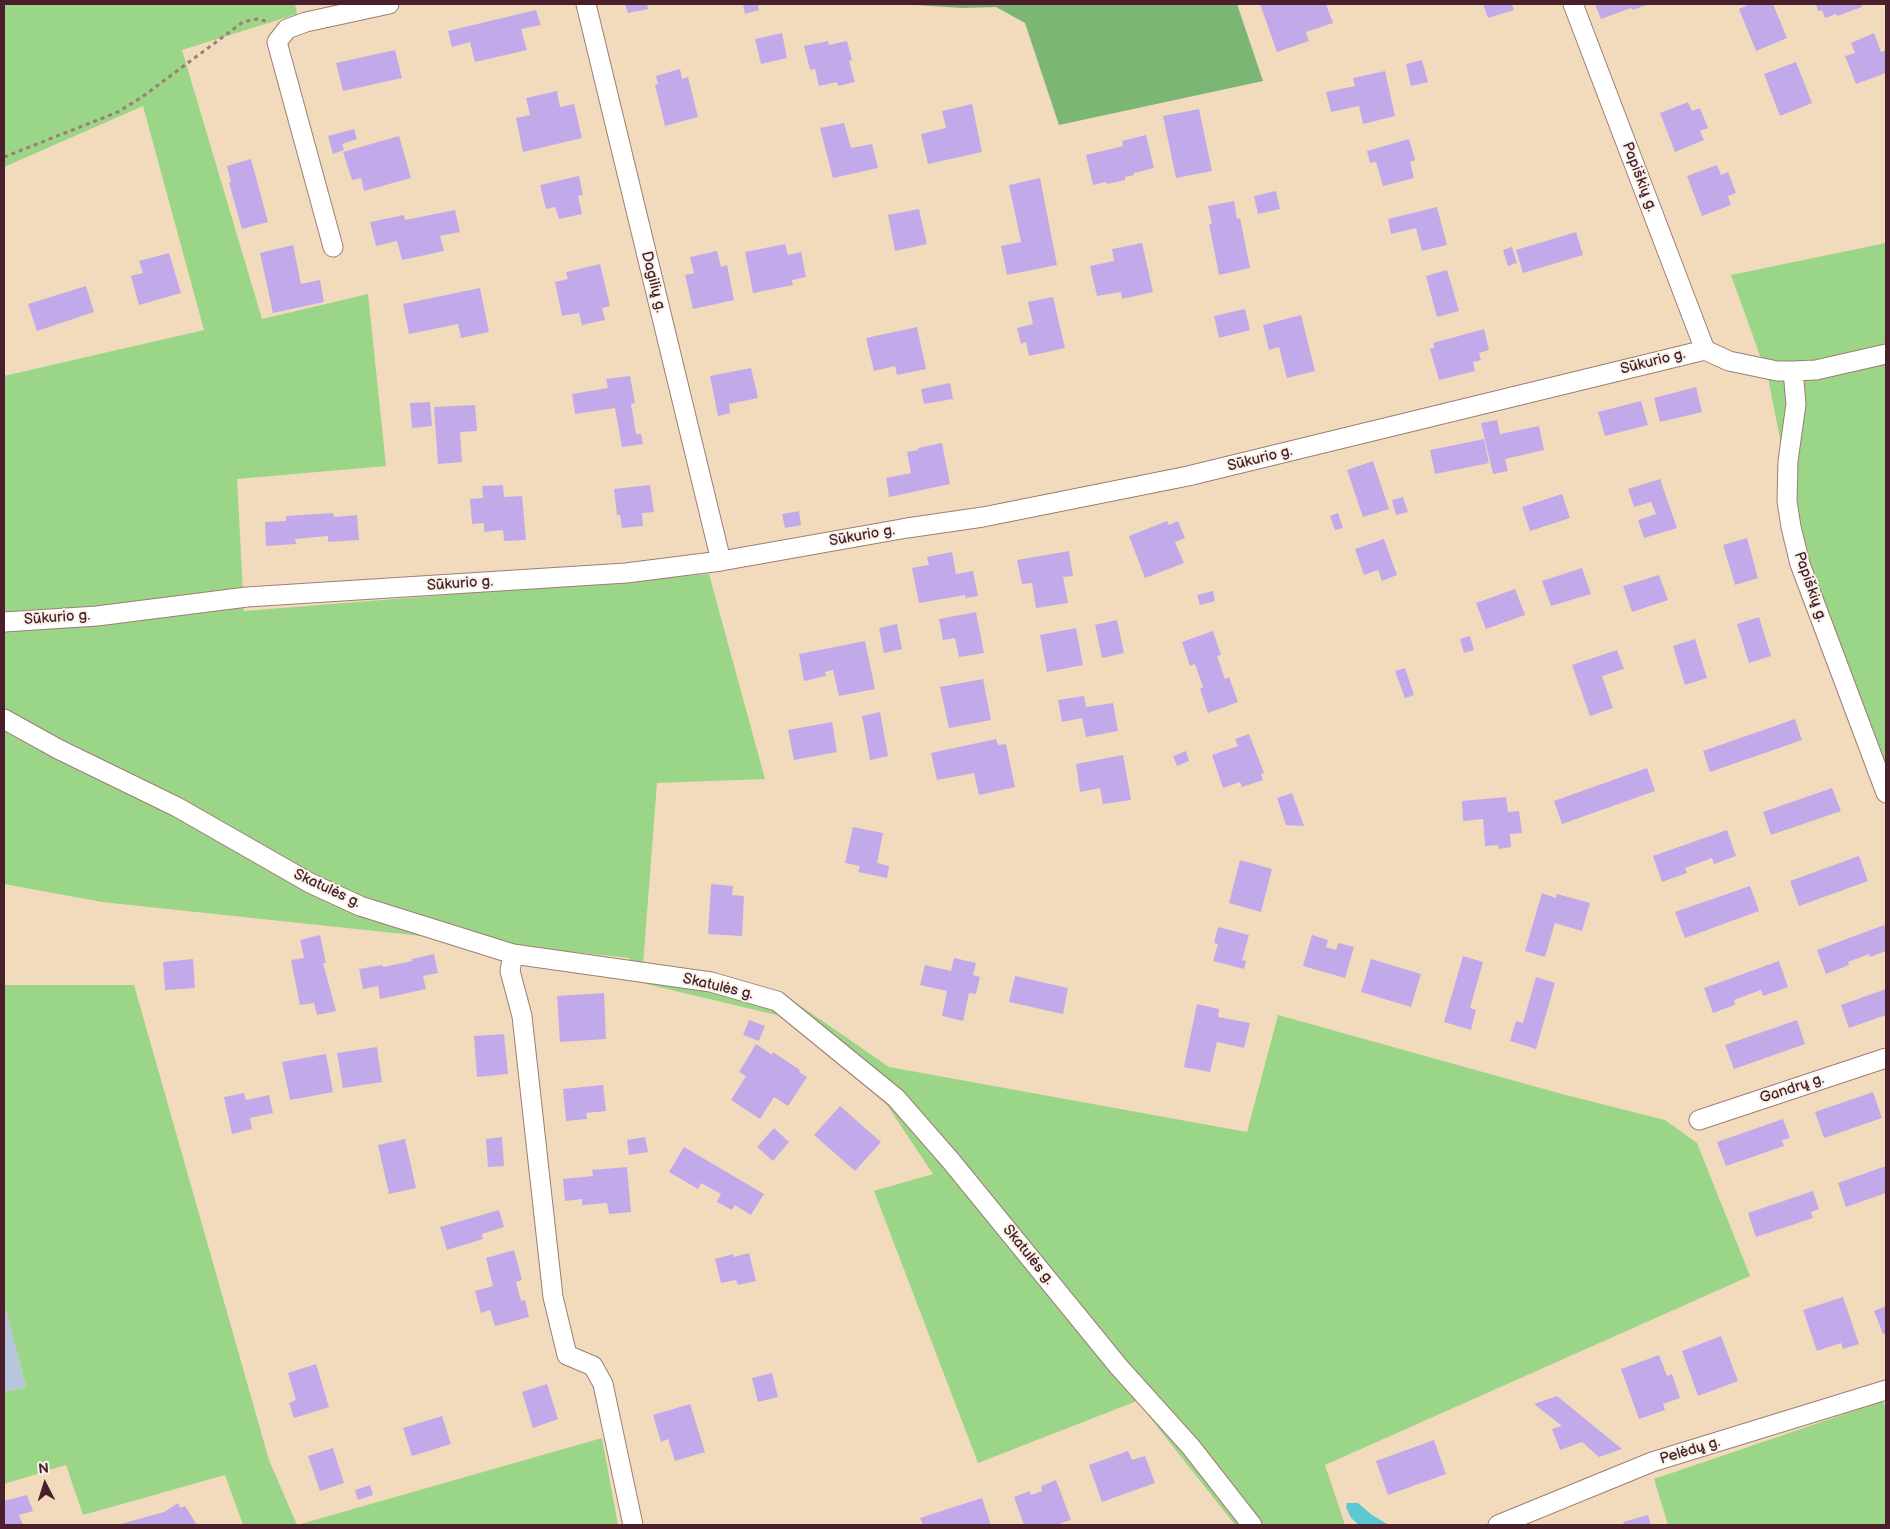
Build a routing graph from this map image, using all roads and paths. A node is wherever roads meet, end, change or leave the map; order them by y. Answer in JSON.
{"nodes":[{"id":1,"x":389,"y":4,"type":"edge"},
{"id":2,"x":586,"y":4,"type":"edge"},
{"id":3,"x":1573,"y":4,"type":"edge"},
{"id":4,"x":287,"y":28,"type":"junction"},
{"id":5,"x":4,"y":157,"type":"edge"},
{"id":6,"x":332,"y":247,"type":"dead end"},
{"id":7,"x":1705,"y":350,"type":"junction"},
{"id":8,"x":1886,"y":354,"type":"edge"},
{"id":9,"x":1793,"y":372,"type":"junction"},
{"id":10,"x":721,"y":561,"type":"junction"},
{"id":11,"x":4,"y":622,"type":"edge"},
{"id":12,"x":4,"y":719,"type":"edge"},
{"id":13,"x":1886,"y":793,"type":"edge"},
{"id":14,"x":512,"y":954,"type":"junction"},
{"id":15,"x":1886,"y":1058,"type":"edge"},
{"id":16,"x":1698,"y":1120,"type":"dead end"},
{"id":17,"x":1886,"y":1390,"type":"edge"},
{"id":18,"x":633,"y":1525,"type":"edge"},
{"id":19,"x":1252,"y":1525,"type":"edge"},
{"id":20,"x":1498,"y":1525,"type":"edge"}],
"edges":[{"from":1,"to":4,"type":"street"},
{"from":2,"to":10,"type":"street","name":"Dagilių g."},
{"from":3,"to":7,"type":"street","name":"Papiškių g."},
{"from":4,"to":5,"type":"path"},
{"from":4,"to":6,"type":"street"},
{"from":7,"to":9,"type":"street"},
{"from":7,"to":10,"type":"street","name":"Sūkurio g."},
{"from":8,"to":9,"type":"street"},
{"from":9,"to":13,"type":"street","name":"Papiškių g."},
{"from":10,"to":11,"type":"street","name":"Sūkurio g."},
{"from":12,"to":14,"type":"street","name":"Skatulės g."},
{"from":14,"to":18,"type":"street"},
{"from":14,"to":19,"type":"street","name":"Skatulės g."},
{"from":15,"to":16,"type":"street","name":"Gandrų g."},
{"from":17,"to":20,"type":"street","name":"Pelėdų g."}]}
